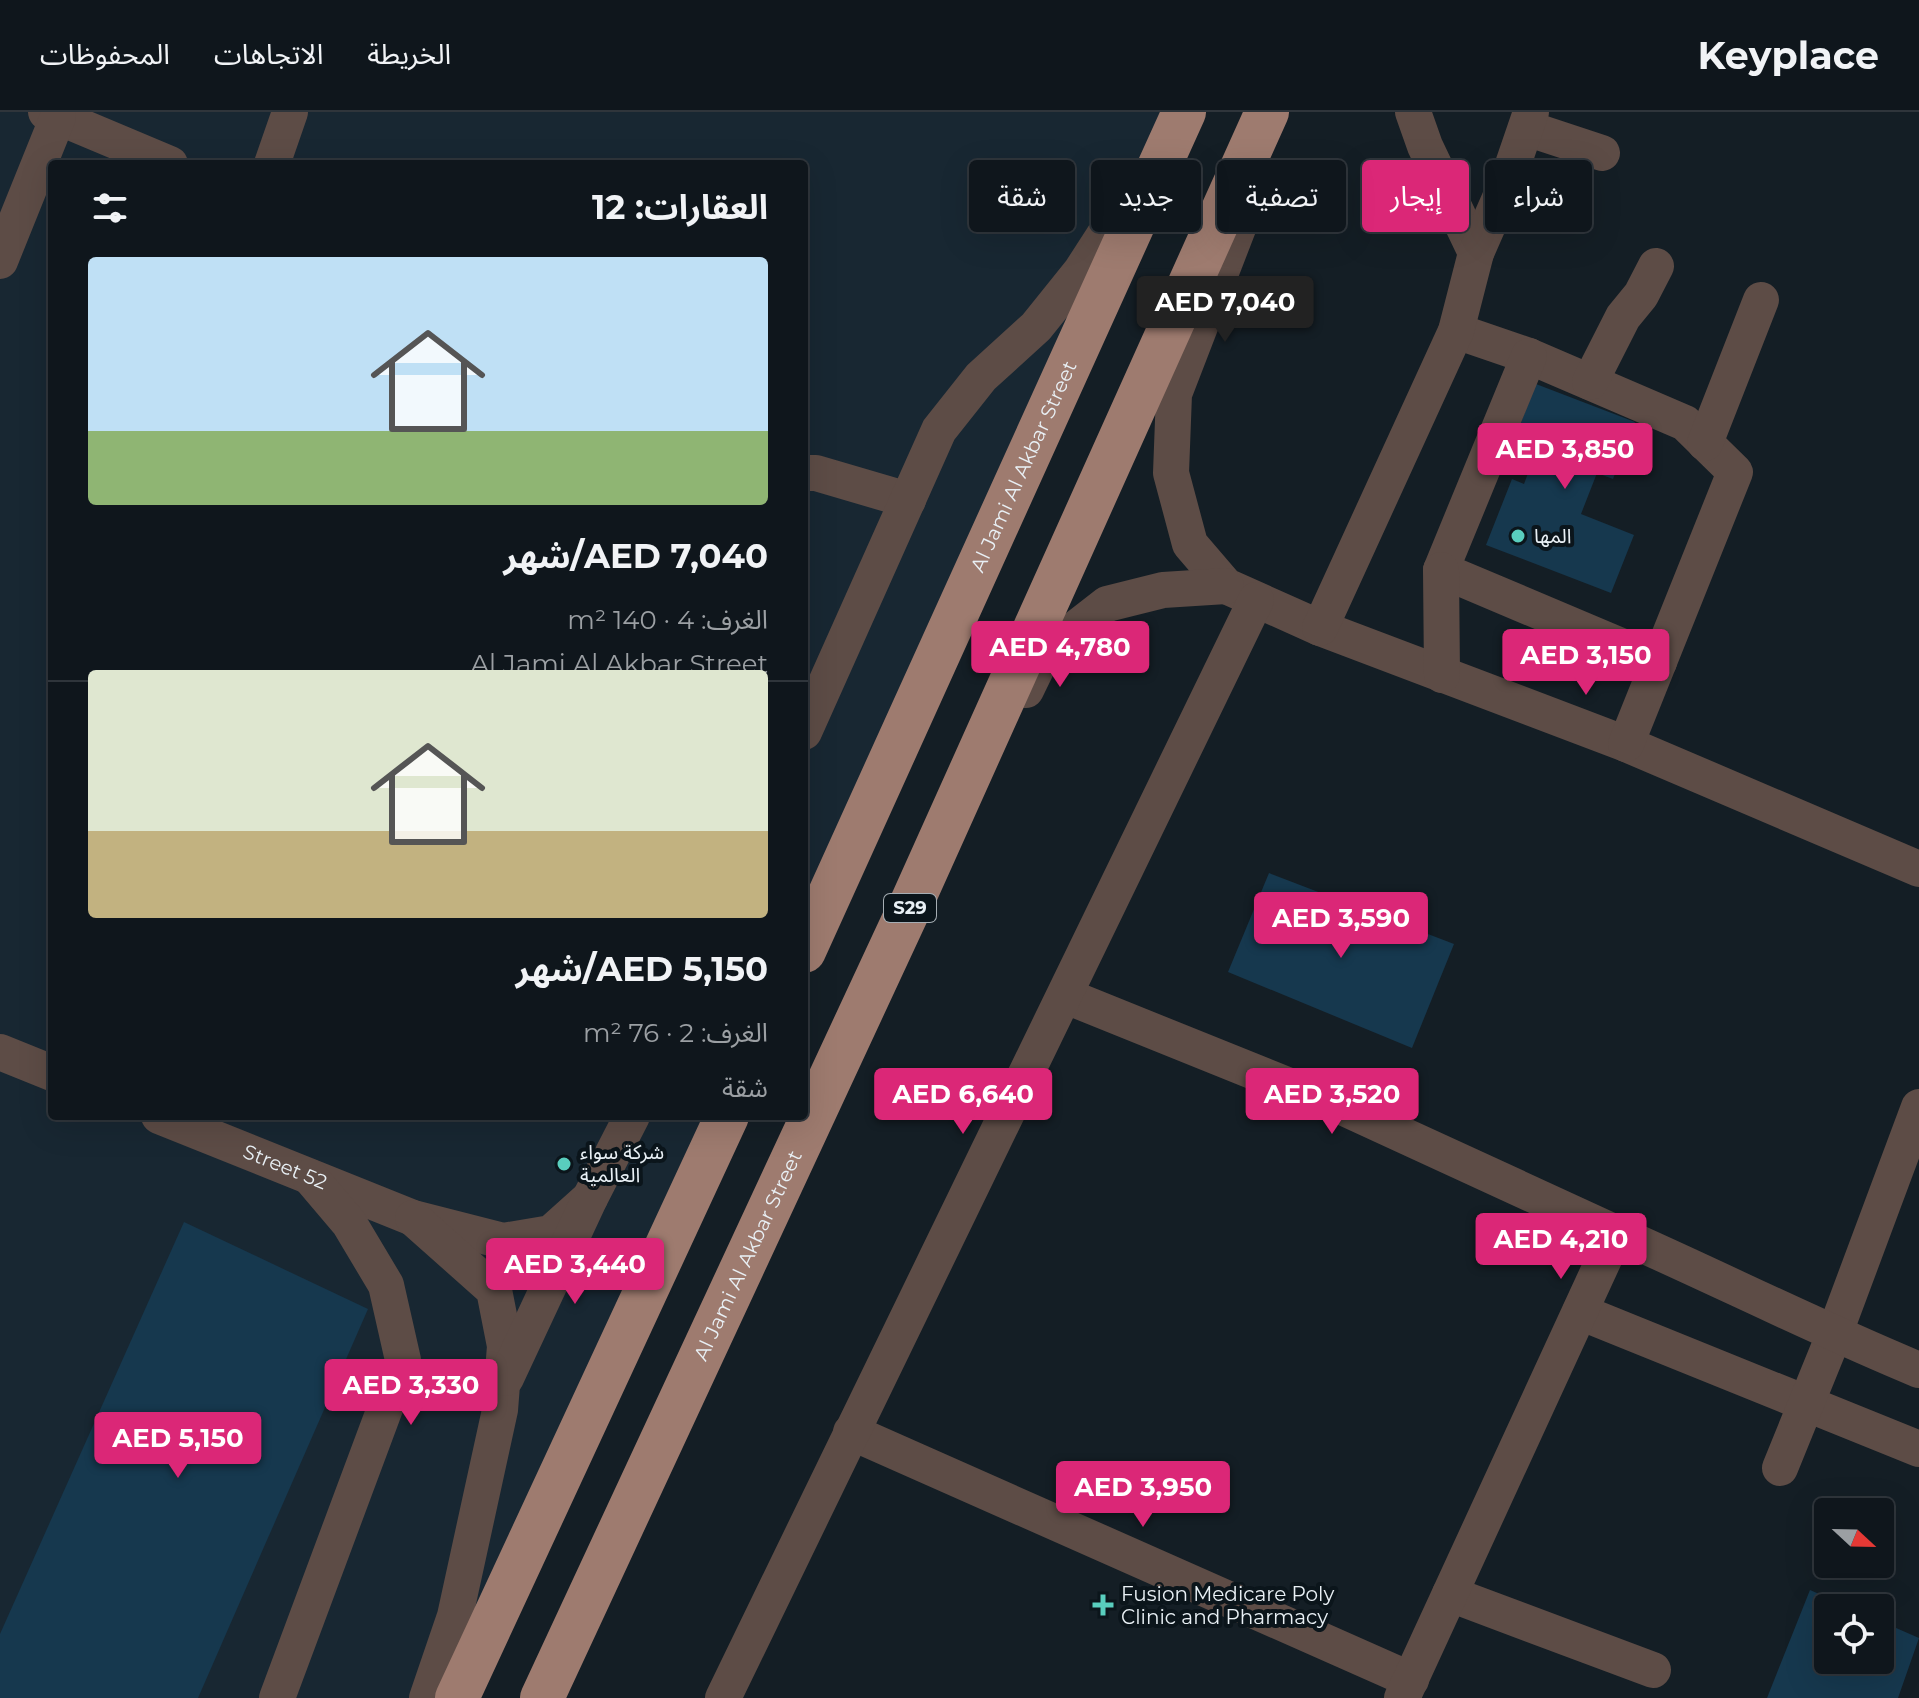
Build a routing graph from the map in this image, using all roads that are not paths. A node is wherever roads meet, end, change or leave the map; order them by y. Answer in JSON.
{"nodes":[{"id":1,"x":290,"y":112,"type":"edge"},
{"id":2,"x":1183,"y":112,"type":"edge"},
{"id":3,"x":1267,"y":112,"type":"edge"},
{"id":4,"x":1273,"y":112,"type":"edge"},
{"id":5,"x":1413,"y":112,"type":"edge"},
{"id":6,"x":52,"y":115,"type":"edge"},
{"id":7,"x":1528,"y":120,"type":"edge"},
{"id":8,"x":1602,"y":153,"type":"dead end"},
{"id":9,"x":160,"y":160,"type":"edge"},
{"id":10,"x":273,"y":160,"type":"edge"},
{"id":11,"x":1476,"y":253,"type":"junction"},
{"id":12,"x":0,"y":261,"type":"edge"},
{"id":13,"x":1656,"y":266,"type":"dead end"},
{"id":14,"x":1761,"y":300,"type":"dead end"},
{"id":15,"x":1456,"y":331,"type":"junction"},
{"id":16,"x":1529,"y":356,"type":"junction"},
{"id":17,"x":1590,"y":382,"type":"junction"},
{"id":18,"x":1705,"y":443,"type":"junction"},
{"id":19,"x":808,"y":473,"type":"edge"},
{"id":20,"x":908,"y":500,"type":"junction"},
{"id":21,"x":1441,"y":570,"type":"junction"},
{"id":22,"x":1241,"y":593,"type":"junction"},
{"id":23,"x":1320,"y":628,"type":"junction"},
{"id":24,"x":1659,"y":662,"type":"junction"},
{"id":25,"x":1442,"y":675,"type":"junction"},
{"id":26,"x":808,"y":723,"type":"edge"},
{"id":27,"x":1626,"y":744,"type":"junction"},
{"id":28,"x":939,"y":841,"type":"junction"},
{"id":29,"x":1919,"y":869,"type":"edge"},
{"id":30,"x":808,"y":942,"type":"edge"},
{"id":31,"x":1066,"y":996,"type":"junction"},
{"id":32,"x":0,"y":1052,"type":"edge"},
{"id":33,"x":48,"y":1071,"type":"edge"},
{"id":34,"x":1919,"y":1107,"type":"edge"},
{"id":35,"x":169,"y":1120,"type":"edge"},
{"id":36,"x":630,"y":1120,"type":"edge"},
{"id":37,"x":725,"y":1120,"type":"edge"},
{"id":38,"x":310,"y":1177,"type":"junction"},
{"id":39,"x":590,"y":1198,"type":"junction"},
{"id":40,"x":413,"y":1218,"type":"junction"},
{"id":41,"x":1616,"y":1233,"type":"junction"},
{"id":42,"x":1580,"y":1312,"type":"junction"},
{"id":43,"x":1834,"y":1335,"type":"junction"},
{"id":44,"x":1919,"y":1370,"type":"edge"},
{"id":45,"x":502,"y":1387,"type":"junction"},
{"id":46,"x":1806,"y":1403,"type":"junction"},
{"id":47,"x":851,"y":1432,"type":"junction"},
{"id":48,"x":1919,"y":1449,"type":"edge"},
{"id":49,"x":1780,"y":1468,"type":"dead end"},
{"id":50,"x":1450,"y":1594,"type":"junction"},
{"id":51,"x":1653,"y":1670,"type":"dead end"},
{"id":52,"x":1407,"y":1689,"type":"edge"},
{"id":53,"x":277,"y":1698,"type":"edge"},
{"id":54,"x":427,"y":1698,"type":"edge"},
{"id":55,"x":457,"y":1698,"type":"edge"},
{"id":56,"x":542,"y":1698,"type":"edge"},
{"id":57,"x":723,"y":1698,"type":"edge"}],
"edges":[{"from":1,"to":10,"type":"street"},
{"from":2,"to":20,"type":"street"},
{"from":2,"to":30,"type":"main road","name":"Al Jami Al Akbar Street"},
{"from":3,"to":28,"type":"main road","name":"Al Jami Al Akbar Street","number":"S29"},
{"from":4,"to":22,"type":"street"},
{"from":5,"to":11,"type":"street"},
{"from":6,"to":9,"type":"street"},
{"from":6,"to":12,"type":"street"},
{"from":7,"to":8,"type":"street"},
{"from":7,"to":11,"type":"street"},
{"from":11,"to":15,"type":"street"},
{"from":13,"to":17,"type":"street"},
{"from":14,"to":18,"type":"street"},
{"from":15,"to":16,"type":"street"},
{"from":15,"to":23,"type":"street"},
{"from":16,"to":17,"type":"street"},
{"from":16,"to":21,"type":"street"},
{"from":17,"to":18,"type":"street"},
{"from":18,"to":24,"type":"street"},
{"from":19,"to":20,"type":"street"},
{"from":20,"to":26,"type":"street"},
{"from":21,"to":24,"type":"street"},
{"from":21,"to":25,"type":"street"},
{"from":22,"to":23,"type":"street"},
{"from":22,"to":28,"type":"street"},
{"from":22,"to":31,"type":"street"},
{"from":23,"to":25,"type":"street"},
{"from":24,"to":27,"type":"street"},
{"from":25,"to":27,"type":"street"},
{"from":27,"to":29,"type":"street"},
{"from":28,"to":56,"type":"main road","name":"Al Jami Al Akbar Street","number":"S29"},
{"from":31,"to":41,"type":"street"},
{"from":31,"to":47,"type":"street"},
{"from":32,"to":33,"type":"street"},
{"from":34,"to":43,"type":"street"},
{"from":35,"to":38,"type":"street","name":"Street 52"},
{"from":36,"to":39,"type":"street"},
{"from":37,"to":55,"type":"main road"},
{"from":38,"to":40,"type":"street","name":"Street 52"},
{"from":38,"to":53,"type":"street"},
{"from":39,"to":40,"type":"street"},
{"from":39,"to":45,"type":"street"},
{"from":40,"to":45,"type":"street"},
{"from":41,"to":42,"type":"street"},
{"from":41,"to":43,"type":"street"},
{"from":42,"to":46,"type":"street"},
{"from":42,"to":50,"type":"street"},
{"from":43,"to":44,"type":"street"},
{"from":43,"to":46,"type":"street"},
{"from":45,"to":54,"type":"street"},
{"from":46,"to":48,"type":"street"},
{"from":46,"to":49,"type":"street"},
{"from":47,"to":52,"type":"street"},
{"from":47,"to":57,"type":"street"},
{"from":50,"to":51,"type":"street"},
{"from":50,"to":52,"type":"street"}]}
